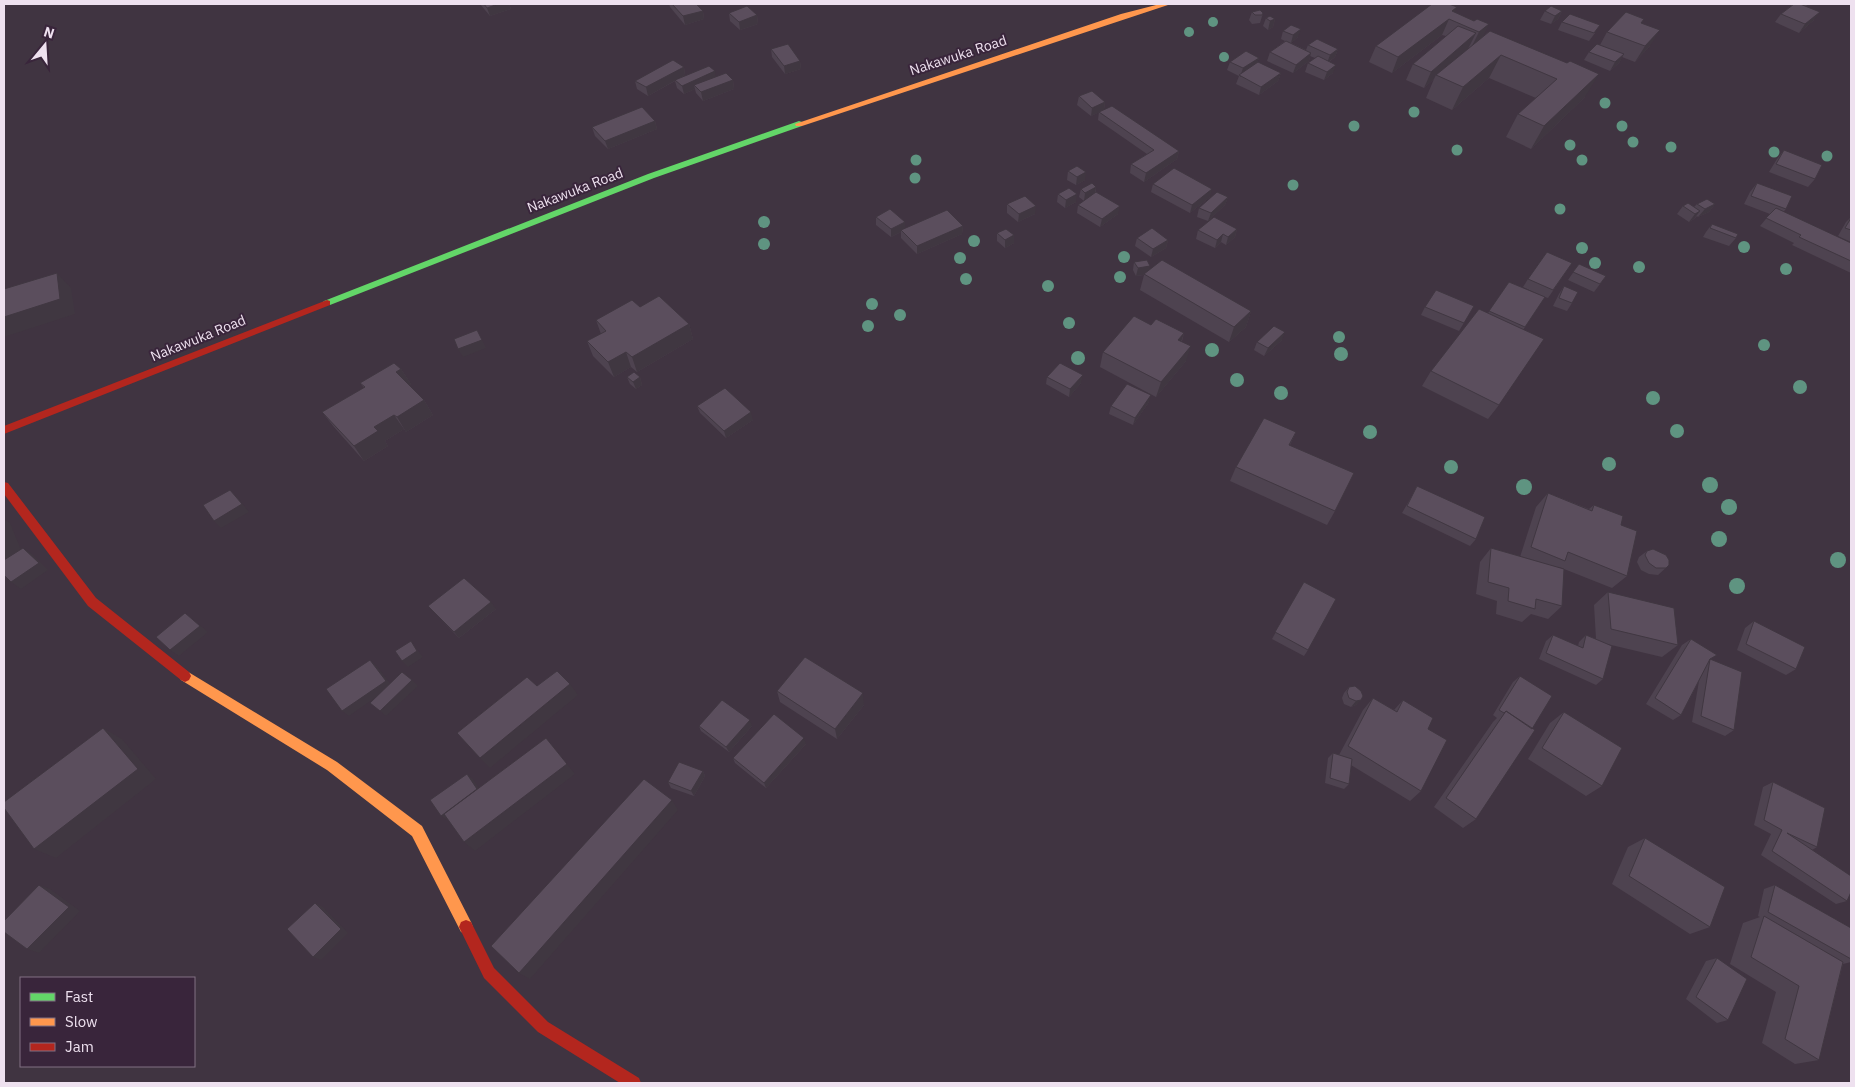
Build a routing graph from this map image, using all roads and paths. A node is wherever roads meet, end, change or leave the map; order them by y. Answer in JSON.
{"nodes":[{"id":1,"x":1167,"y":4,"type":"edge"},
{"id":2,"x":4,"y":430,"type":"edge"},
{"id":3,"x":4,"y":486,"type":"edge"},
{"id":4,"x":634,"y":1083,"type":"edge"}],
"edges":[{"from":1,"to":2,"type":"main road","name":"Nakawuka Road"},
{"from":3,"to":4,"type":"main road"}]}
